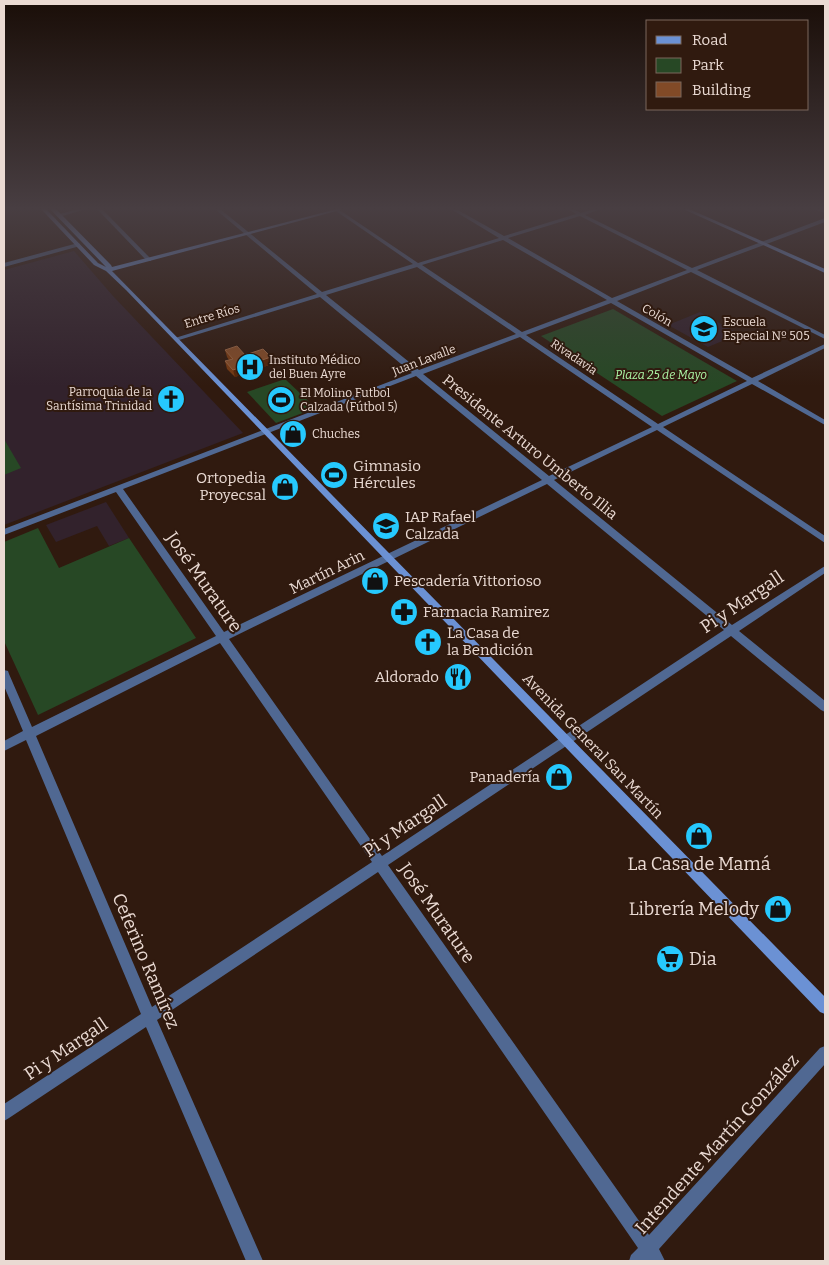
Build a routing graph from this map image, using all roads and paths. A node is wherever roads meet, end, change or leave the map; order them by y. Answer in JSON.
{"nodes":[{"id":1,"x":104,"y":268,"type":"edge"},
{"id":2,"x":116,"y":268,"type":"edge"},
{"id":3,"x":290,"y":268,"type":"edge"},
{"id":4,"x":408,"y":268,"type":"edge"},
{"id":5,"x":422,"y":268,"type":"edge"},
{"id":6,"x":554,"y":268,"type":"edge"},
{"id":7,"x":687,"y":268,"type":"edge"},
{"id":8,"x":696,"y":268,"type":"edge"},
{"id":9,"x":108,"y":270,"type":"junction"},
{"id":10,"x":691,"y":270,"type":"junction"},
{"id":11,"x":322,"y":294,"type":"junction"},
{"id":12,"x":610,"y":301,"type":"junction"},
{"id":13,"x":521,"y":335,"type":"junction"},
{"id":14,"x":825,"y":337,"type":"edge"},
{"id":15,"x":177,"y":339,"type":"junction"},
{"id":16,"x":825,"y":346,"type":"edge"},
{"id":17,"x":420,"y":374,"type":"junction"},
{"id":18,"x":752,"y":381,"type":"junction"},
{"id":19,"x":825,"y":424,"type":"edge"},
{"id":20,"x":658,"y":428,"type":"junction"},
{"id":21,"x":266,"y":430,"type":"junction"},
{"id":22,"x":549,"y":480,"type":"junction"},
{"id":23,"x":118,"y":488,"type":"junction"},
{"id":24,"x":4,"y":532,"type":"edge"},
{"id":25,"x":825,"y":540,"type":"edge"},
{"id":26,"x":389,"y":558,"type":"junction"},
{"id":27,"x":825,"y":569,"type":"edge"},
{"id":28,"x":732,"y":631,"type":"junction"},
{"id":29,"x":221,"y":638,"type":"junction"},
{"id":30,"x":4,"y":674,"type":"edge"},
{"id":31,"x":825,"y":707,"type":"edge"},
{"id":32,"x":30,"y":734,"type":"junction"},
{"id":33,"x":566,"y":741,"type":"junction"},
{"id":34,"x":4,"y":746,"type":"edge"},
{"id":35,"x":381,"y":864,"type":"junction"},
{"id":36,"x":825,"y":1007,"type":"edge"},
{"id":37,"x":148,"y":1017,"type":"junction"},
{"id":38,"x":825,"y":1053,"type":"edge"},
{"id":39,"x":4,"y":1113,"type":"edge"},
{"id":40,"x":653,"y":1255,"type":"edge"},
{"id":41,"x":255,"y":1261,"type":"edge"},
{"id":42,"x":637,"y":1261,"type":"edge"}],
"edges":[{"from":1,"to":9,"type":"main road","name":"Avenida General San Martín"},
{"from":2,"to":9,"type":"main road"},
{"from":3,"to":11,"type":"street","name":"Presidente Arturo Umberto Illia"},
{"from":4,"to":11,"type":"street","name":"Entre Ríos"},
{"from":5,"to":13,"type":"street","name":"Rivadavia"},
{"from":6,"to":12,"type":"street","name":"Colón"},
{"from":7,"to":10,"type":"street"},
{"from":8,"to":10,"type":"street","name":"Juan Lavalle"},
{"from":9,"to":15,"type":"main road","name":"Avenida General San Martín"},
{"from":10,"to":12,"type":"street","name":"Juan Lavalle"},
{"from":10,"to":14,"type":"street"},
{"from":11,"to":15,"type":"street","name":"Entre Ríos"},
{"from":11,"to":17,"type":"street","name":"Presidente Arturo Umberto Illia"},
{"from":12,"to":13,"type":"street","name":"Juan Lavalle"},
{"from":12,"to":18,"type":"street","name":"Colón"},
{"from":13,"to":17,"type":"street","name":"Juan Lavalle"},
{"from":13,"to":20,"type":"street","name":"Rivadavia"},
{"from":15,"to":21,"type":"main road","name":"Avenida General San Martín"},
{"from":16,"to":18,"type":"street","name":"Martín Arin"},
{"from":17,"to":21,"type":"street","name":"Juan Lavalle"},
{"from":17,"to":22,"type":"street","name":"Presidente Arturo Umberto Illia"},
{"from":18,"to":19,"type":"street","name":"Colón"},
{"from":18,"to":20,"type":"street","name":"Martín Arin"},
{"from":20,"to":22,"type":"street","name":"Martín Arin"},
{"from":20,"to":25,"type":"street","name":"Rivadavia"},
{"from":21,"to":23,"type":"street","name":"Juan Lavalle"},
{"from":21,"to":26,"type":"main road","name":"Avenida General San Martín"},
{"from":22,"to":26,"type":"street","name":"Martín Arin"},
{"from":22,"to":28,"type":"street","name":"Presidente Arturo Umberto Illia"},
{"from":23,"to":24,"type":"street","name":"Juan Lavalle"},
{"from":23,"to":29,"type":"street","name":"José Murature"},
{"from":26,"to":29,"type":"street","name":"Martín Arin"},
{"from":26,"to":33,"type":"main road","name":"Avenida General San Martín"},
{"from":27,"to":28,"type":"street","name":"Pi y Margall"},
{"from":28,"to":31,"type":"street","name":"Presidente Arturo Umberto Illia"},
{"from":28,"to":33,"type":"street","name":"Pi y Margall"},
{"from":29,"to":32,"type":"street","name":"Martín Arin"},
{"from":29,"to":35,"type":"street","name":"José Murature"},
{"from":30,"to":32,"type":"street","name":"Ceferino Ramírez"},
{"from":32,"to":34,"type":"street","name":"Martín Arin"},
{"from":32,"to":37,"type":"street","name":"Ceferino Ramírez"},
{"from":33,"to":35,"type":"street","name":"Pi y Margall"},
{"from":33,"to":36,"type":"main road","name":"Avenida General San Martín"},
{"from":35,"to":37,"type":"street","name":"Pi y Margall"},
{"from":35,"to":40,"type":"street","name":"José Murature"},
{"from":37,"to":39,"type":"street","name":"Pi y Margall"},
{"from":37,"to":41,"type":"street","name":"Ceferino Ramírez"},
{"from":38,"to":40,"type":"street","name":"Intendente Martín González"},
{"from":40,"to":42,"type":"street","name":"Intendente Martín González"}]}
